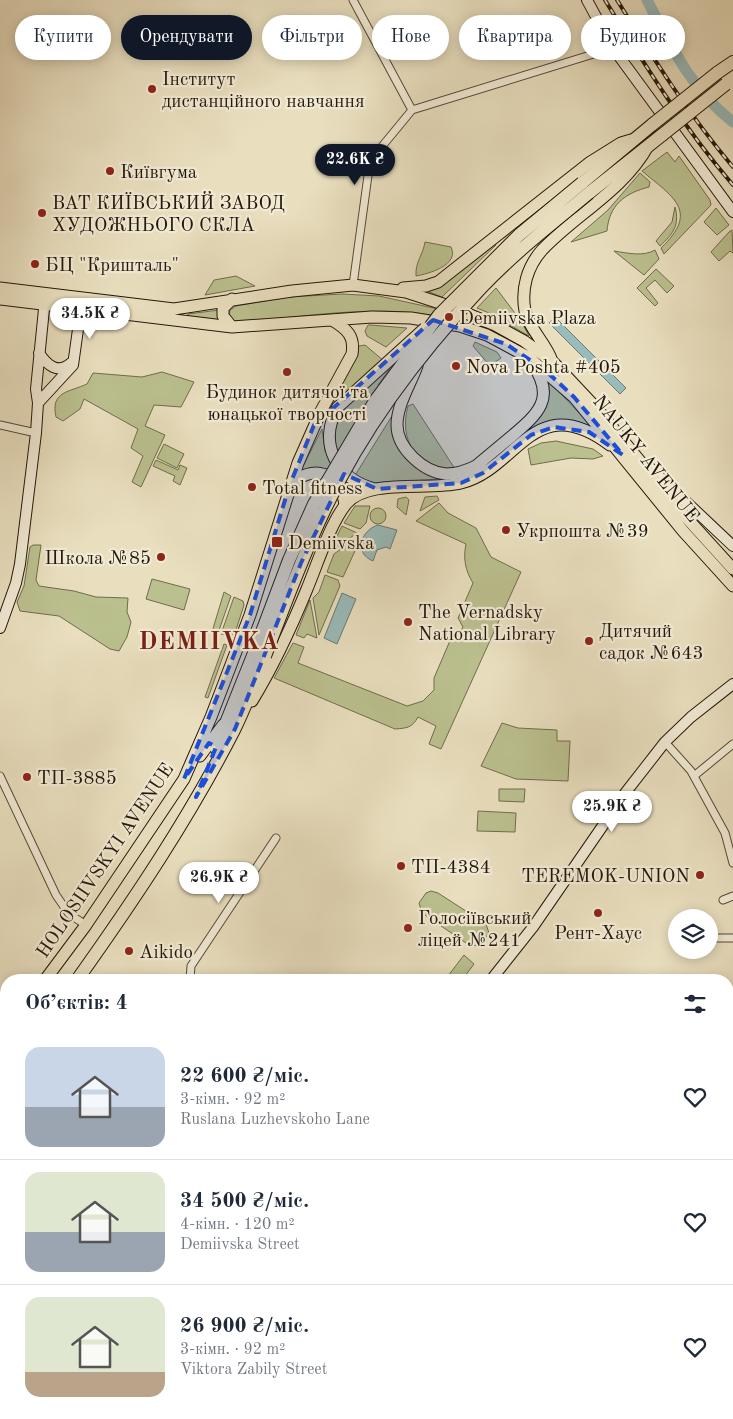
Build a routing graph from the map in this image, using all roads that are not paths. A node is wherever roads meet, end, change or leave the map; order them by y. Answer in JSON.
{"nodes":[{"id":1,"x":353,"y":0,"type":"edge"},
{"id":2,"x":587,"y":0,"type":"edge"},
{"id":3,"x":595,"y":15,"type":"edge"},
{"id":4,"x":581,"y":58,"type":"edge"},
{"id":5,"x":622,"y":60,"type":"edge"},
{"id":6,"x":733,"y":62,"type":"edge"},
{"id":7,"x":730,"y":81,"type":"edge"},
{"id":8,"x":412,"y":110,"type":"junction"},
{"id":9,"x":636,"y":138,"type":"junction"},
{"id":10,"x":650,"y":144,"type":"junction"},
{"id":11,"x":586,"y":188,"type":"junction"},
{"id":12,"x":733,"y":212,"type":"edge"},
{"id":13,"x":353,"y":286,"type":"junction"},
{"id":14,"x":0,"y":288,"type":"edge"},
{"id":15,"x":393,"y":289,"type":"junction"},
{"id":16,"x":0,"y":299,"type":"edge"},
{"id":17,"x":45,"y":299,"type":"junction"},
{"id":18,"x":232,"y":299,"type":"junction"},
{"id":19,"x":81,"y":303,"type":"junction"},
{"id":20,"x":439,"y":315,"type":"junction"},
{"id":21,"x":332,"y":320,"type":"junction"},
{"id":22,"x":232,"y":327,"type":"junction"},
{"id":23,"x":40,"y":353,"type":"junction"},
{"id":24,"x":528,"y":357,"type":"junction"},
{"id":25,"x":75,"y":359,"type":"junction"},
{"id":26,"x":418,"y":362,"type":"junction"},
{"id":27,"x":553,"y":362,"type":"junction"},
{"id":28,"x":38,"y":403,"type":"junction"},
{"id":29,"x":338,"y":408,"type":"junction"},
{"id":30,"x":314,"y":424,"type":"junction"},
{"id":31,"x":0,"y":425,"type":"edge"},
{"id":32,"x":36,"y":432,"type":"junction"},
{"id":33,"x":623,"y":455,"type":"junction"},
{"id":34,"x":640,"y":458,"type":"junction"},
{"id":35,"x":289,"y":487,"type":"junction"},
{"id":36,"x":377,"y":489,"type":"junction"},
{"id":37,"x":345,"y":505,"type":"junction"},
{"id":38,"x":733,"y":546,"type":"edge"},
{"id":39,"x":733,"y":569,"type":"edge"},
{"id":40,"x":733,"y":586,"type":"edge"},
{"id":41,"x":2,"y":617,"type":"edge"},
{"id":42,"x":0,"y":628,"type":"edge"},
{"id":43,"x":259,"y":655,"type":"junction"},
{"id":44,"x":733,"y":684,"type":"edge"},
{"id":45,"x":230,"y":715,"type":"junction"},
{"id":46,"x":234,"y":729,"type":"junction"},
{"id":47,"x":665,"y":742,"type":"junction"},
{"id":48,"x":733,"y":744,"type":"edge"},
{"id":49,"x":0,"y":776,"type":"edge"},
{"id":50,"x":694,"y":776,"type":"junction"},
{"id":51,"x":184,"y":779,"type":"junction"},
{"id":52,"x":196,"y":797,"type":"junction"},
{"id":53,"x":276,"y":838,"type":"dead end"},
{"id":54,"x":733,"y":863,"type":"edge"},
{"id":55,"x":733,"y":896,"type":"edge"},
{"id":56,"x":723,"y":900,"type":"dead end"},
{"id":57,"x":86,"y":924,"type":"junction"},
{"id":58,"x":718,"y":938,"type":"edge"},
{"id":59,"x":733,"y":938,"type":"edge"},
{"id":60,"x":50,"y":974,"type":"edge"},
{"id":61,"x":81,"y":974,"type":"edge"},
{"id":62,"x":190,"y":974,"type":"edge"},
{"id":63,"x":496,"y":974,"type":"edge"}],
"edges":[{"from":1,"to":8,"type":"street"},
{"from":2,"to":3,"type":"main road"},
{"from":4,"to":8,"type":"street"},
{"from":5,"to":12,"type":"main road"},
{"from":6,"to":9,"type":"highway","name":"HOLOSIIVSKYI AVENUE","bridge":true},
{"from":7,"to":10,"type":"highway","name":"HOLOSIIVSKYI AVENUE","bridge":true},
{"from":8,"to":13,"type":"street"},
{"from":9,"to":11,"type":"highway","name":"HOLOSIIVSKYI AVENUE"},
{"from":9,"to":15,"type":"main road"},
{"from":10,"to":11,"type":"highway","name":"HOLOSIIVSKYI AVENUE"},
{"from":10,"to":27,"type":"main road"},
{"from":11,"to":20,"type":"highway","name":"HOLOSIIVSKYI AVENUE","bridge":true},
{"from":11,"to":26,"type":"highway","name":"HOLOSIIVSKYI AVENUE","bridge":true},
{"from":13,"to":15,"type":"main road"},
{"from":13,"to":18,"type":"main road"},
{"from":14,"to":17,"type":"main road"},
{"from":15,"to":27,"type":"main road"},
{"from":16,"to":17,"type":"main road"},
{"from":17,"to":19,"type":"main road"},
{"from":17,"to":23,"type":"main road"},
{"from":18,"to":19,"type":"main road"},
{"from":18,"to":22,"type":"main road"},
{"from":19,"to":22,"type":"main road"},
{"from":19,"to":25,"type":"main road"},
{"from":20,"to":29,"type":"main road","bridge":true},
{"from":20,"to":43,"type":"highway","name":"HOLOSIIVSKYI AVENUE","bridge":true},
{"from":21,"to":22,"type":"main road"},
{"from":21,"to":24,"type":"main road"},
{"from":21,"to":30,"type":"main road","name":"HOLOSIIVSKYI AVENUE"},
{"from":23,"to":25,"type":"main road"},
{"from":23,"to":28,"type":"main road"},
{"from":24,"to":26,"type":"main road"},
{"from":24,"to":33,"type":"main road","name":"NAUKY AVENUE"},
{"from":25,"to":28,"type":"main road"},
{"from":26,"to":43,"type":"highway","name":"HOLOSIIVSKYI AVENUE","bridge":true},
{"from":27,"to":34,"type":"main road","name":"NAUKY AVENUE"},
{"from":28,"to":32,"type":"main road"},
{"from":29,"to":30,"type":"main road"},
{"from":29,"to":36,"type":"main road"},
{"from":30,"to":35,"type":"main road","name":"HOLOSIIVSKYI AVENUE"},
{"from":31,"to":32,"type":"street"},
{"from":32,"to":41,"type":"main road"},
{"from":33,"to":36,"type":"main road"},
{"from":33,"to":40,"type":"main road","name":"NAUKY AVENUE"},
{"from":34,"to":38,"type":"main road","name":"NAUKY AVENUE"},
{"from":34,"to":39,"type":"main road","name":"NAUKY AVENUE"},
{"from":35,"to":37,"type":"main road"},
{"from":35,"to":51,"type":"main road","name":"HOLOSIIVSKYI AVENUE"},
{"from":36,"to":37,"type":"main road"},
{"from":37,"to":46,"type":"main road"},
{"from":41,"to":42,"type":"main road"},
{"from":43,"to":45,"type":"highway","name":"HOLOSIIVSKYI AVENUE"},
{"from":43,"to":46,"type":"highway","name":"HOLOSIIVSKYI AVENUE"},
{"from":44,"to":47,"type":"main road"},
{"from":45,"to":51,"type":"main road"},
{"from":45,"to":52,"type":"highway","name":"HOLOSIIVSKYI AVENUE"},
{"from":46,"to":52,"type":"highway","name":"HOLOSIIVSKYI AVENUE"},
{"from":47,"to":50,"type":"street"},
{"from":47,"to":63,"type":"main road"},
{"from":48,"to":50,"type":"street"},
{"from":49,"to":57,"type":"street"},
{"from":50,"to":54,"type":"street"},
{"from":51,"to":57,"type":"main road","name":"HOLOSIIVSKYI AVENUE"},
{"from":52,"to":61,"type":"highway","name":"HOLOSIIVSKYI AVENUE"},
{"from":53,"to":62,"type":"street"},
{"from":55,"to":56,"type":"street"},
{"from":57,"to":60,"type":"main road","name":"HOLOSIIVSKYI AVENUE"},
{"from":58,"to":59,"type":"street"}]}
